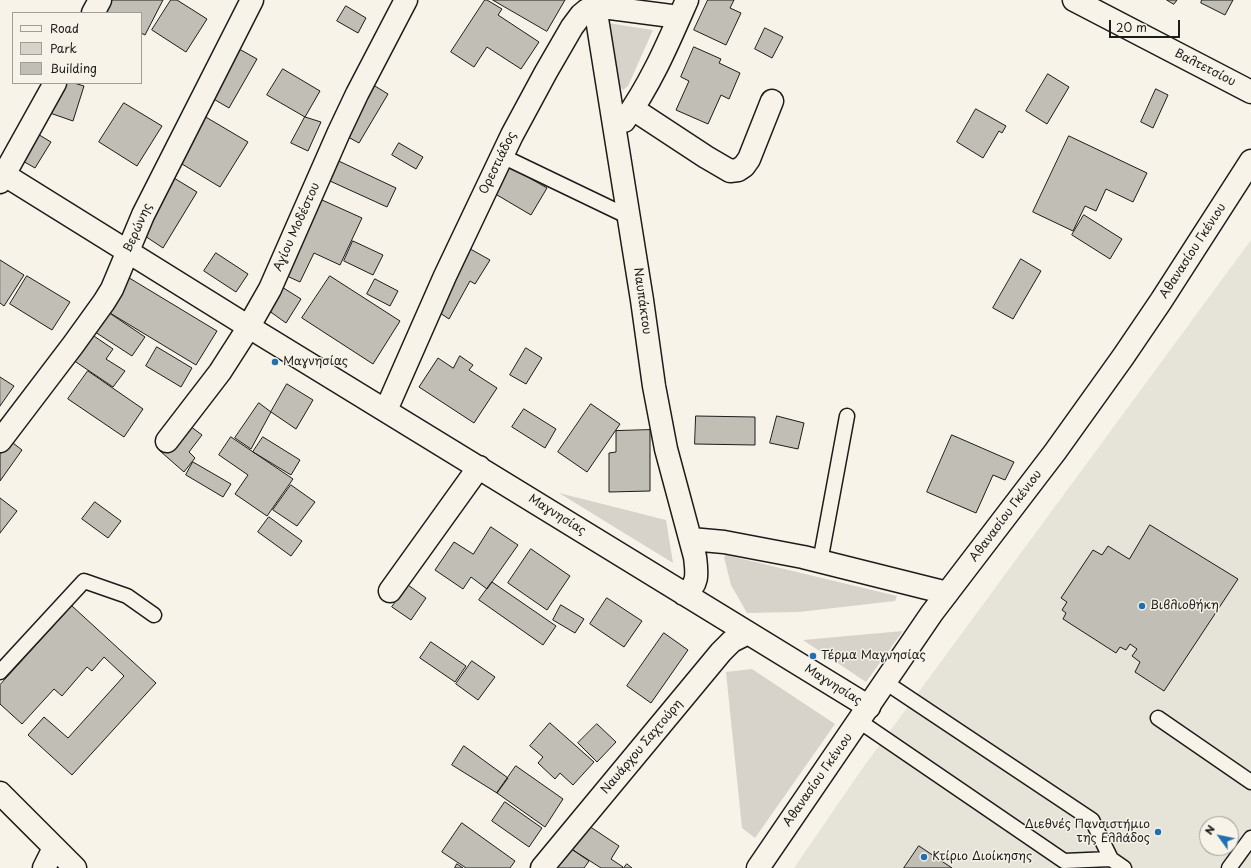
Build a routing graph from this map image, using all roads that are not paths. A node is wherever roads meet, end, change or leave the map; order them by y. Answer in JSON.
{"nodes":[{"id":1,"x":100,"y":0,"type":"edge"},
{"id":2,"x":252,"y":0,"type":"edge"},
{"id":3,"x":406,"y":0,"type":"edge"},
{"id":4,"x":1074,"y":0,"type":"edge"},
{"id":5,"x":595,"y":3,"type":"edge"},
{"id":6,"x":683,"y":8,"type":"edge"},
{"id":7,"x":94,"y":12,"type":"edge"},
{"id":8,"x":54,"y":84,"type":"edge"},
{"id":9,"x":1251,"y":92,"type":"edge"},
{"id":10,"x":772,"y":101,"type":"dead end"},
{"id":11,"x":633,"y":109,"type":"junction"},
{"id":12,"x":615,"y":134,"type":"junction"},
{"id":13,"x":502,"y":156,"type":"junction"},
{"id":14,"x":1251,"y":161,"type":"edge"},
{"id":15,"x":1,"y":176,"type":"edge"},
{"id":16,"x":629,"y":217,"type":"junction"},
{"id":17,"x":128,"y":251,"type":"junction"},
{"id":18,"x":248,"y":327,"type":"junction"},
{"id":19,"x":386,"y":410,"type":"junction"},
{"id":20,"x":847,"y":416,"type":"dead end"},
{"id":21,"x":0,"y":441,"type":"edge"},
{"id":22,"x":167,"y":441,"type":"dead end"},
{"id":23,"x":479,"y":467,"type":"junction"},
{"id":24,"x":691,"y":539,"type":"junction"},
{"id":25,"x":820,"y":562,"type":"junction"},
{"id":26,"x":390,"y":591,"type":"dead end"},
{"id":27,"x":947,"y":593,"type":"junction"},
{"id":28,"x":684,"y":594,"type":"junction"},
{"id":29,"x":154,"y":615,"type":"dead end"},
{"id":30,"x":748,"y":633,"type":"junction"},
{"id":31,"x":0,"y":672,"type":"edge"},
{"id":32,"x":885,"y":682,"type":"junction"},
{"id":33,"x":864,"y":714,"type":"junction"},
{"id":34,"x":1158,"y":718,"type":"dead end"},
{"id":35,"x":1251,"y":782,"type":"edge"},
{"id":36,"x":0,"y":793,"type":"edge"},
{"id":37,"x":1251,"y":838,"type":"edge"},
{"id":38,"x":54,"y":848,"type":"junction"},
{"id":39,"x":1108,"y":864,"type":"edge"},
{"id":40,"x":44,"y":868,"type":"edge"},
{"id":41,"x":75,"y":868,"type":"edge"},
{"id":42,"x":542,"y":868,"type":"edge"},
{"id":43,"x":758,"y":868,"type":"edge"},
{"id":44,"x":1124,"y":868,"type":"edge"},
{"id":45,"x":1229,"y":868,"type":"edge"}],
"edges":[{"from":1,"to":7,"type":"street"},
{"from":2,"to":17,"type":"street","name":"Βερώνης"},
{"from":3,"to":18,"type":"street","name":"Αγίου Μοδέστου"},
{"from":4,"to":9,"type":"street","name":"Βαλτετσίου"},
{"from":5,"to":6,"type":"street"},
{"from":5,"to":12,"type":"street","name":"Ναυπάκτου"},
{"from":5,"to":13,"type":"street","name":"Ορεστιάδος"},
{"from":6,"to":11,"type":"street"},
{"from":8,"to":15,"type":"street"},
{"from":10,"to":11,"type":"street"},
{"from":11,"to":12,"type":"street"},
{"from":12,"to":16,"type":"street","name":"Ναυπάκτου"},
{"from":13,"to":16,"type":"lane"},
{"from":13,"to":19,"type":"street","name":"Ορεστιάδος"},
{"from":14,"to":27,"type":"street","name":"Αθανασίου Γκένιου"},
{"from":15,"to":17,"type":"street","name":"Μαγνησίας"},
{"from":16,"to":24,"type":"street","name":"Ναυπάκτου"},
{"from":17,"to":18,"type":"street","name":"Μαγνησίας"},
{"from":17,"to":21,"type":"street","name":"Βερώνης"},
{"from":18,"to":19,"type":"street","name":"Μαγνησίας"},
{"from":18,"to":22,"type":"street","name":"Αγίου Μοδέστου"},
{"from":19,"to":23,"type":"street","name":"Μαγνησίας"},
{"from":20,"to":25,"type":"lane"},
{"from":23,"to":26,"type":"street"},
{"from":23,"to":28,"type":"street","name":"Μαγνησίας"},
{"from":24,"to":25,"type":"street"},
{"from":24,"to":28,"type":"street","name":"Ναυπάκτου"},
{"from":25,"to":27,"type":"street"},
{"from":27,"to":32,"type":"street","name":"Αθανασίου Γκένιου"},
{"from":28,"to":30,"type":"street","name":"Μαγνησίας"},
{"from":29,"to":31,"type":"lane"},
{"from":30,"to":33,"type":"street","name":"Μαγνησίας"},
{"from":30,"to":42,"type":"street","name":"Ναυάρχου Σαχτούρη"},
{"from":32,"to":33,"type":"street","name":"Αθανασίου Γκένιου"},
{"from":32,"to":39,"type":"lane"},
{"from":33,"to":39,"type":"lane"},
{"from":33,"to":43,"type":"street","name":"Αθανασίου Γκένιου"},
{"from":34,"to":35,"type":"lane"},
{"from":36,"to":38,"type":"street"},
{"from":37,"to":45,"type":"lane"},
{"from":38,"to":40,"type":"street"},
{"from":38,"to":41,"type":"street"},
{"from":39,"to":44,"type":"lane"}]}
